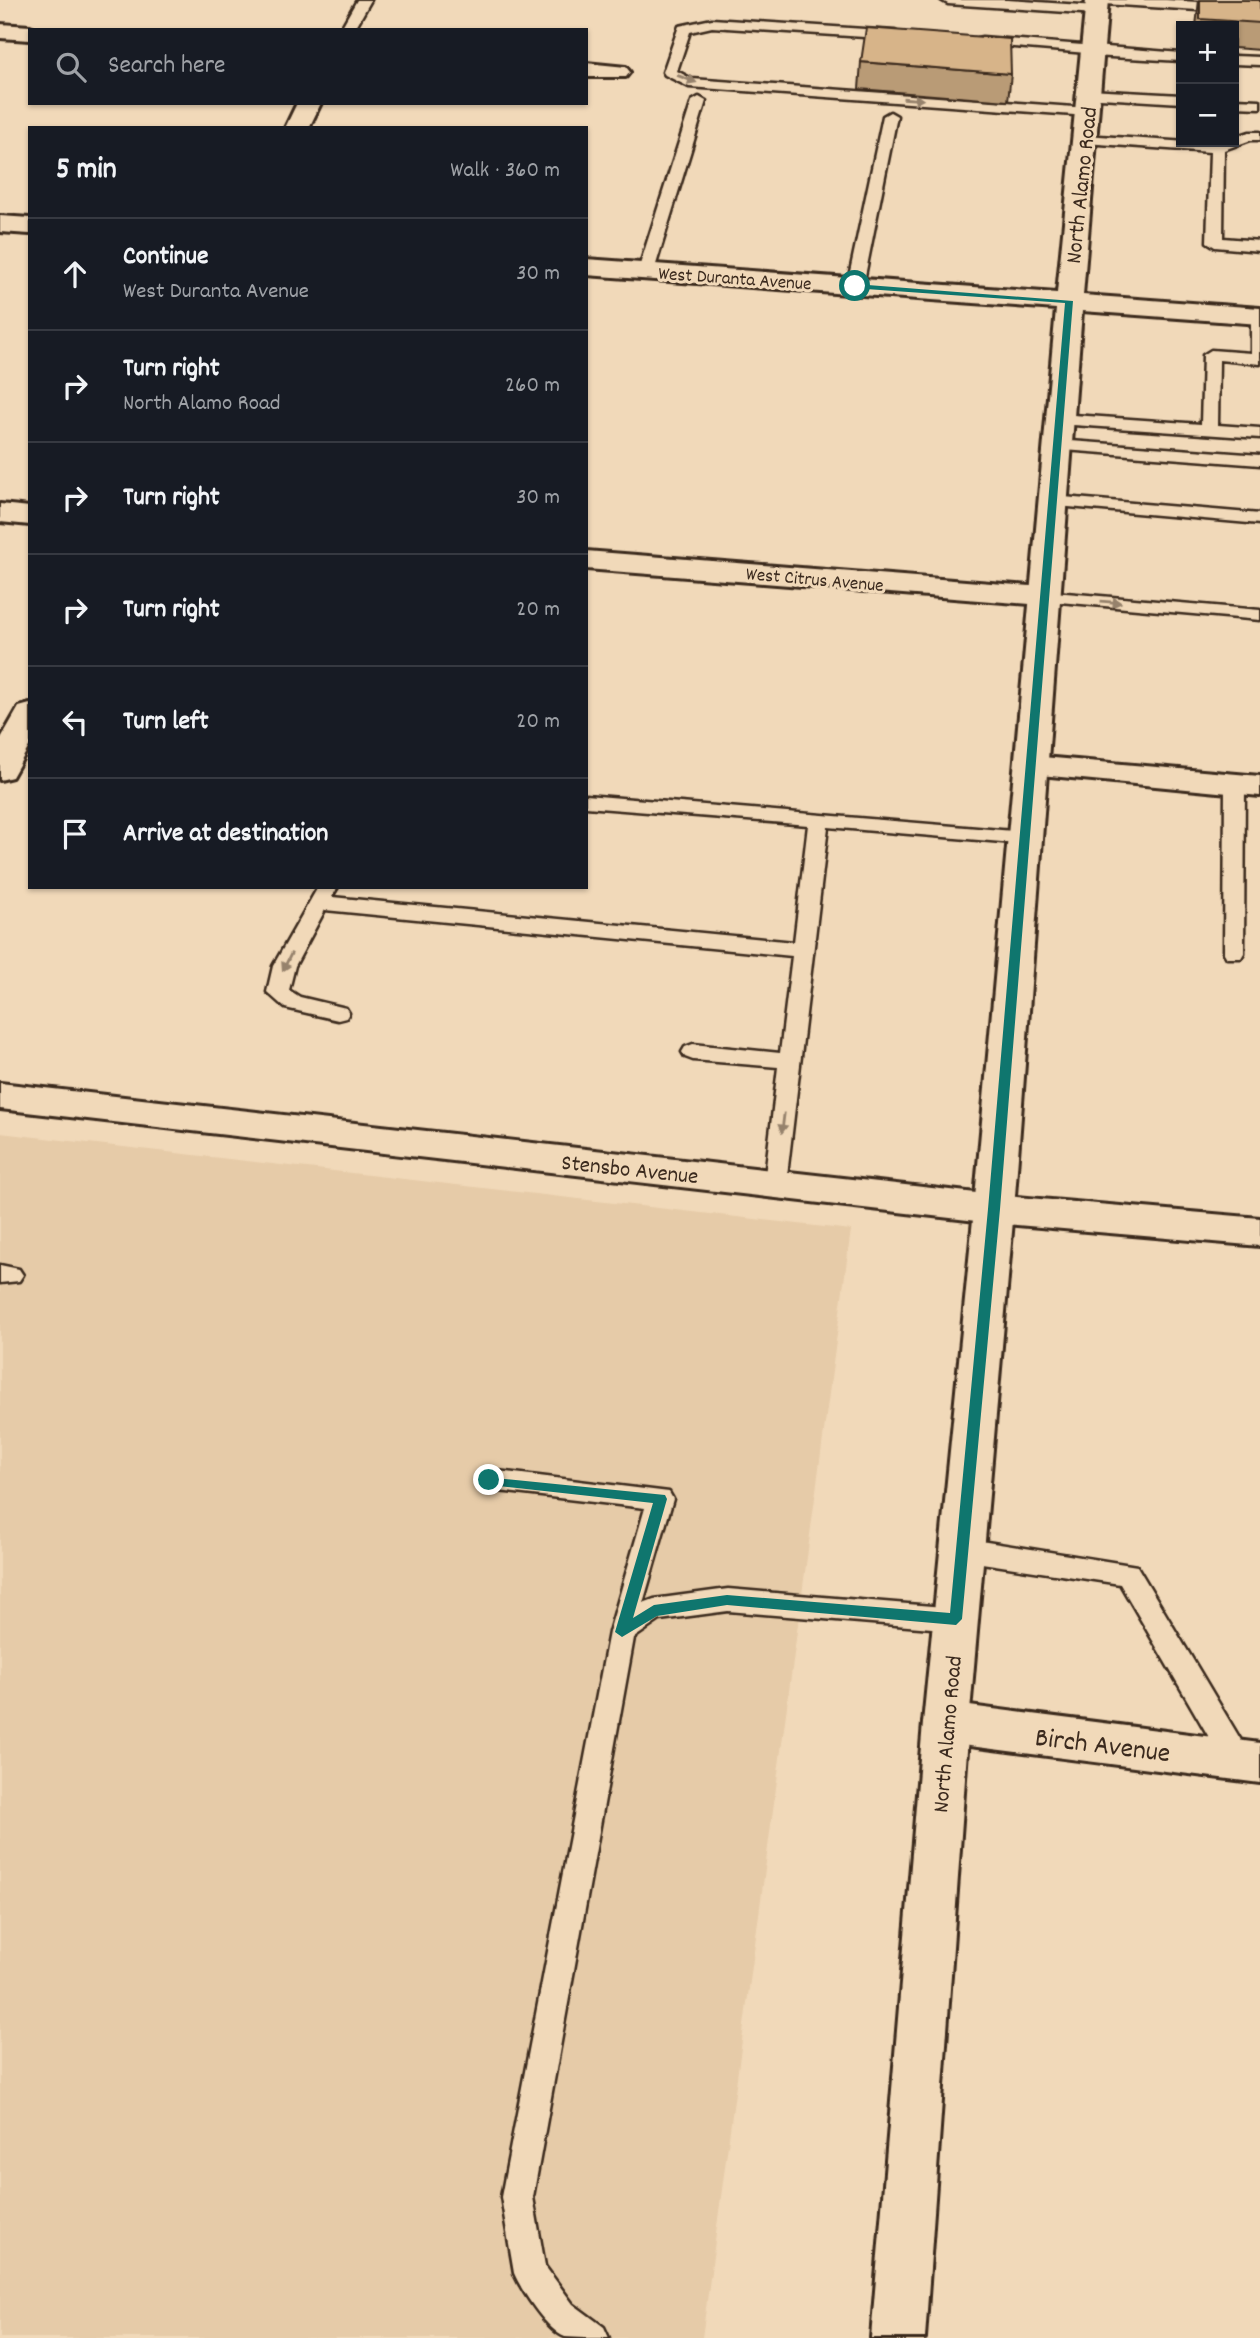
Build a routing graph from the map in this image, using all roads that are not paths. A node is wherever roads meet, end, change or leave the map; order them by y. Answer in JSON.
{"nodes":[{"id":1,"x":364,"y":0,"type":"edge"},
{"id":2,"x":948,"y":0,"type":"edge"},
{"id":3,"x":1099,"y":3,"type":"edge"},
{"id":4,"x":1208,"y":3,"type":"edge"},
{"id":5,"x":1260,"y":10,"type":"edge"},
{"id":6,"x":348,"y":28,"type":"edge"},
{"id":7,"x":0,"y":31,"type":"edge"},
{"id":8,"x":28,"y":33,"type":"edge"},
{"id":9,"x":916,"y":37,"type":"edge"},
{"id":10,"x":970,"y":41,"type":"edge"},
{"id":11,"x":1093,"y":51,"type":"junction"},
{"id":12,"x":1176,"y":57,"type":"edge"},
{"id":13,"x":1239,"y":60,"type":"edge"},
{"id":14,"x":1260,"y":61,"type":"edge"},
{"id":15,"x":588,"y":70,"type":"edge"},
{"id":16,"x":618,"y":72,"type":"dead end"},
{"id":17,"x":1176,"y":100,"type":"edge"},
{"id":18,"x":699,"y":101,"type":"dead end"},
{"id":19,"x":1239,"y":103,"type":"edge"},
{"id":20,"x":1260,"y":104,"type":"edge"},
{"id":21,"x":308,"y":105,"type":"edge"},
{"id":22,"x":1088,"y":115,"type":"junction"},
{"id":23,"x":890,"y":116,"type":"dead end"},
{"id":24,"x":298,"y":126,"type":"edge"},
{"id":25,"x":1260,"y":136,"type":"edge"},
{"id":26,"x":1239,"y":140,"type":"edge"},
{"id":27,"x":1217,"y":148,"type":"joint"},
{"id":28,"x":0,"y":224,"type":"edge"},
{"id":29,"x":28,"y":226,"type":"edge"},
{"id":30,"x":1260,"y":246,"type":"edge"},
{"id":31,"x":588,"y":267,"type":"edge"},
{"id":32,"x":646,"y":271,"type":"junction"},
{"id":33,"x":855,"y":286,"type":"junction"},
{"id":34,"x":1069,"y":301,"type":"junction"},
{"id":35,"x":1259,"y":316,"type":"edge"},
{"id":36,"x":1259,"y":359,"type":"edge"},
{"id":37,"x":1209,"y":431,"type":"junction"},
{"id":38,"x":1058,"y":432,"type":"junction"},
{"id":39,"x":1260,"y":433,"type":"edge"},
{"id":40,"x":1260,"y":460,"type":"edge"},
{"id":41,"x":1052,"y":501,"type":"junction"},
{"id":42,"x":0,"y":513,"type":"edge"},
{"id":43,"x":1182,"y":513,"type":"junction"},
{"id":44,"x":28,"y":516,"type":"edge"},
{"id":45,"x":1260,"y":519,"type":"edge"},
{"id":46,"x":1260,"y":536,"type":"edge"},
{"id":47,"x":588,"y":560,"type":"edge"},
{"id":48,"x":1043,"y":596,"type":"junction"},
{"id":49,"x":1260,"y":615,"type":"edge"},
{"id":50,"x":28,"y":718,"type":"edge"},
{"id":51,"x":1031,"y":765,"type":"junction"},
{"id":52,"x":0,"y":770,"type":"edge"},
{"id":53,"x":1247,"y":785,"type":"edge"},
{"id":54,"x":588,"y":801,"type":"edge"},
{"id":55,"x":819,"y":821,"type":"junction"},
{"id":56,"x":1025,"y":838,"type":"junction"},
{"id":57,"x":325,"y":895,"type":"edge"},
{"id":58,"x":804,"y":950,"type":"junction"},
{"id":59,"x":1234,"y":953,"type":"dead end"},
{"id":60,"x":338,"y":1013,"type":"dead end"},
{"id":61,"x":693,"y":1052,"type":"dead end"},
{"id":62,"x":790,"y":1061,"type":"junction"},
{"id":63,"x":0,"y":1096,"type":"edge"},
{"id":64,"x":775,"y":1184,"type":"junction"},
{"id":65,"x":994,"y":1209,"type":"junction"},
{"id":66,"x":1260,"y":1232,"type":"edge"},
{"id":67,"x":489,"y":1480,"type":"dead end"},
{"id":68,"x":962,"y":1549,"type":"junction"},
{"id":69,"x":956,"y":1619,"type":"junction"},
{"id":70,"x":622,"y":1632,"type":"junction"},
{"id":71,"x":946,"y":1723,"type":"junction"},
{"id":72,"x":1249,"y":1762,"type":"edge"},
{"id":73,"x":593,"y":2338,"type":"edge"},
{"id":74,"x":898,"y":2338,"type":"edge"}],
"edges":[{"from":1,"to":6,"type":"lane"},
{"from":2,"to":3,"type":"lane"},
{"from":3,"to":4,"type":"lane"},
{"from":3,"to":11,"type":"street","name":"North Alamo Road"},
{"from":4,"to":5,"type":"lane"},
{"from":7,"to":8,"type":"street"},
{"from":9,"to":22,"type":"lane","one_way":true},
{"from":10,"to":11,"type":"lane"},
{"from":11,"to":12,"type":"lane"},
{"from":11,"to":22,"type":"street","name":"North Alamo Road"},
{"from":13,"to":14,"type":"lane"},
{"from":15,"to":16,"type":"street"},
{"from":17,"to":22,"type":"lane"},
{"from":18,"to":32,"type":"lane"},
{"from":19,"to":20,"type":"lane"},
{"from":21,"to":24,"type":"street"},
{"from":22,"to":27,"type":"lane"},
{"from":22,"to":34,"type":"street","name":"North Alamo Road"},
{"from":23,"to":33,"type":"lane"},
{"from":25,"to":26,"type":"lane"},
{"from":27,"to":30,"type":"lane"},
{"from":28,"to":29,"type":"street"},
{"from":31,"to":32,"type":"street","name":"West Duranta Avenue"},
{"from":32,"to":33,"type":"street","name":"West Duranta Avenue"},
{"from":33,"to":34,"type":"street","name":"West Duranta Avenue"},
{"from":34,"to":35,"type":"street","name":"West Duranta Avenue"},
{"from":34,"to":38,"type":"street","name":"North Alamo Road"},
{"from":35,"to":36,"type":"lane"},
{"from":36,"to":37,"type":"lane"},
{"from":37,"to":38,"type":"lane"},
{"from":37,"to":39,"type":"lane"},
{"from":38,"to":40,"type":"lane"},
{"from":38,"to":41,"type":"street","name":"North Alamo Road"},
{"from":41,"to":43,"type":"lane"},
{"from":41,"to":48,"type":"street","name":"North Alamo Road"},
{"from":42,"to":44,"type":"street"},
{"from":43,"to":45,"type":"lane"},
{"from":43,"to":46,"type":"lane"},
{"from":47,"to":48,"type":"street","name":"West Citrus Avenue"},
{"from":48,"to":49,"type":"lane","one_way":true},
{"from":48,"to":51,"type":"street","name":"North Alamo Road"},
{"from":50,"to":52,"type":"street"},
{"from":51,"to":53,"type":"street"},
{"from":51,"to":56,"type":"street","name":"North Alamo Road"},
{"from":53,"to":59,"type":"lane"},
{"from":54,"to":55,"type":"lane"},
{"from":55,"to":56,"type":"lane"},
{"from":55,"to":58,"type":"lane"},
{"from":56,"to":65,"type":"street","name":"North Alamo Road"},
{"from":57,"to":58,"type":"lane"},
{"from":57,"to":60,"type":"lane","one_way":true},
{"from":58,"to":62,"type":"lane"},
{"from":61,"to":62,"type":"lane"},
{"from":62,"to":64,"type":"lane","one_way":true},
{"from":63,"to":64,"type":"street","name":"Stensbo Avenue"},
{"from":64,"to":65,"type":"street","name":"Stensbo Avenue"},
{"from":65,"to":66,"type":"street","name":"Stensbo Avenue"},
{"from":65,"to":68,"type":"street","name":"North Alamo Road"},
{"from":67,"to":70,"type":"lane"},
{"from":68,"to":69,"type":"street","name":"North Alamo Road"},
{"from":68,"to":72,"type":"lane"},
{"from":69,"to":70,"type":"lane"},
{"from":69,"to":71,"type":"street","name":"North Alamo Road"},
{"from":70,"to":73,"type":"lane"},
{"from":71,"to":72,"type":"street","name":"Birch Avenue"},
{"from":71,"to":74,"type":"street","name":"North Alamo Road"}]}
